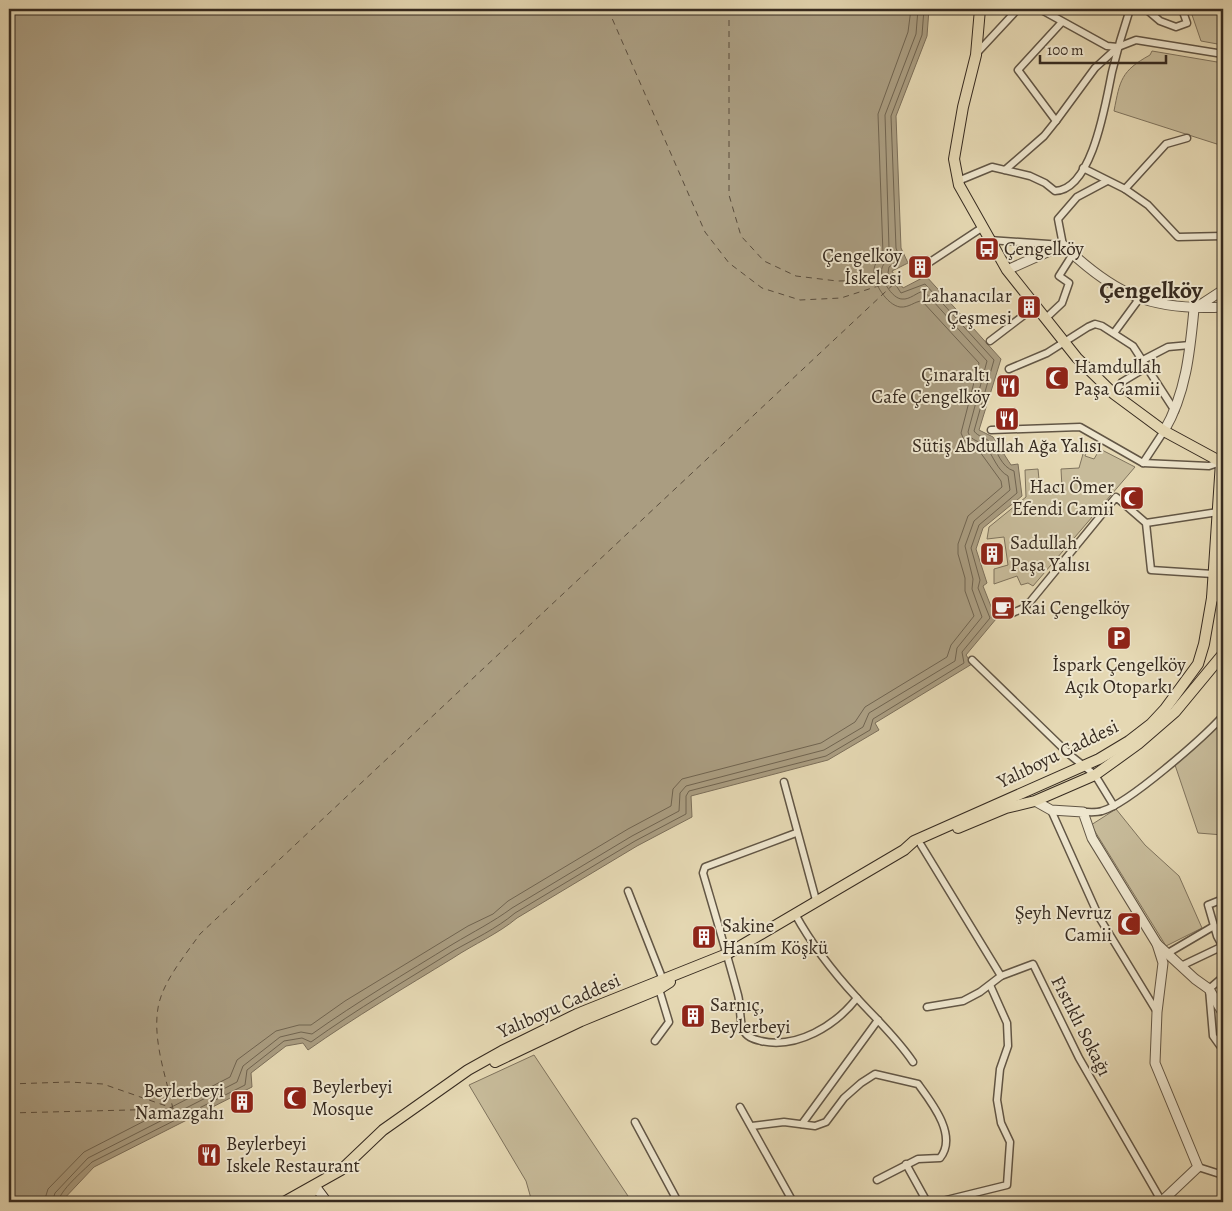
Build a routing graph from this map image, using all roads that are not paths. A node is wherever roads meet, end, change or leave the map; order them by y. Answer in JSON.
{"nodes":[{"id":1,"x":980,"y":9,"type":"edge"},
{"id":2,"x":1024,"y":9,"type":"edge"},
{"id":3,"x":1040,"y":9,"type":"edge"},
{"id":4,"x":1130,"y":9,"type":"edge"},
{"id":5,"x":1146,"y":9,"type":"edge"},
{"id":6,"x":1182,"y":9,"type":"edge"},
{"id":7,"x":1062,"y":22,"type":"junction"},
{"id":8,"x":1118,"y":47,"type":"junction"},
{"id":9,"x":1223,"y":54,"type":"edge"},
{"id":10,"x":976,"y":55,"type":"junction"},
{"id":11,"x":1056,"y":121,"type":"junction"},
{"id":12,"x":1187,"y":138,"type":"dead end"},
{"id":13,"x":1083,"y":168,"type":"junction"},
{"id":14,"x":1005,"y":170,"type":"junction"},
{"id":15,"x":958,"y":181,"type":"junction"},
{"id":16,"x":1107,"y":181,"type":"junction"},
{"id":17,"x":1125,"y":189,"type":"junction"},
{"id":18,"x":982,"y":227,"type":"junction"},
{"id":19,"x":1223,"y":236,"type":"edge"},
{"id":20,"x":989,"y":240,"type":"junction"},
{"id":21,"x":1063,"y":245,"type":"junction"},
{"id":22,"x":1073,"y":254,"type":"junction"},
{"id":23,"x":930,"y":262,"type":"dead end"},
{"id":24,"x":1008,"y":270,"type":"junction"},
{"id":25,"x":1223,"y":290,"type":"edge"},
{"id":26,"x":1139,"y":299,"type":"junction"},
{"id":27,"x":1036,"y":306,"type":"junction"},
{"id":28,"x":1223,"y":308,"type":"edge"},
{"id":29,"x":1194,"y":309,"type":"junction"},
{"id":30,"x":1045,"y":319,"type":"junction"},
{"id":31,"x":1114,"y":333,"type":"junction"},
{"id":32,"x":990,"y":341,"type":"dead end"},
{"id":33,"x":1064,"y":342,"type":"junction"},
{"id":34,"x":1190,"y":345,"type":"junction"},
{"id":35,"x":1143,"y":360,"type":"junction"},
{"id":36,"x":1147,"y":367,"type":"junction"},
{"id":37,"x":1009,"y":369,"type":"dead end"},
{"id":38,"x":1114,"y":394,"type":"junction"},
{"id":39,"x":1176,"y":412,"type":"junction"},
{"id":40,"x":991,"y":430,"type":"dead end"},
{"id":41,"x":1164,"y":431,"type":"junction"},
{"id":42,"x":1143,"y":463,"type":"junction"},
{"id":43,"x":1222,"y":463,"type":"edge"},
{"id":44,"x":1218,"y":512,"type":"junction"},
{"id":45,"x":1146,"y":523,"type":"junction"},
{"id":46,"x":1213,"y":574,"type":"junction"},
{"id":47,"x":1223,"y":582,"type":"edge"},
{"id":48,"x":1223,"y":592,"type":"edge"},
{"id":49,"x":1212,"y":598,"type":"junction"},
{"id":50,"x":1010,"y":614,"type":"dead end"},
{"id":51,"x":1223,"y":654,"type":"edge"},
{"id":52,"x":972,"y":660,"type":"dead end"},
{"id":53,"x":1223,"y":716,"type":"edge"},
{"id":54,"x":1084,"y":766,"type":"junction"},
{"id":55,"x":1095,"y":775,"type":"junction"},
{"id":56,"x":784,"y":782,"type":"dead end"},
{"id":57,"x":1035,"y":801,"type":"junction"},
{"id":58,"x":1114,"y":806,"type":"junction"},
{"id":59,"x":1050,"y":810,"type":"junction"},
{"id":60,"x":1083,"y":812,"type":"junction"},
{"id":61,"x":796,"y":833,"type":"junction"},
{"id":62,"x":921,"y":846,"type":"junction"},
{"id":63,"x":904,"y":850,"type":"junction"},
{"id":64,"x":628,"y":891,"type":"dead end"},
{"id":65,"x":1223,"y":899,"type":"edge"},
{"id":66,"x":816,"y":900,"type":"junction"},
{"id":67,"x":795,"y":914,"type":"junction"},
{"id":68,"x":1214,"y":926,"type":"junction"},
{"id":69,"x":1157,"y":944,"type":"junction"},
{"id":70,"x":1223,"y":946,"type":"edge"},
{"id":71,"x":1168,"y":953,"type":"junction"},
{"id":72,"x":728,"y":954,"type":"junction"},
{"id":73,"x":1181,"y":966,"type":"junction"},
{"id":74,"x":1001,"y":976,"type":"junction"},
{"id":75,"x":1223,"y":977,"type":"edge"},
{"id":76,"x":661,"y":984,"type":"junction"},
{"id":77,"x":990,"y":985,"type":"junction"},
{"id":78,"x":1209,"y":989,"type":"junction"},
{"id":79,"x":857,"y":998,"type":"junction"},
{"id":80,"x":927,"y":1007,"type":"dead end"},
{"id":81,"x":1157,"y":1012,"type":"junction"},
{"id":82,"x":1223,"y":1013,"type":"edge"},
{"id":83,"x":878,"y":1020,"type":"junction"},
{"id":84,"x":655,"y":1041,"type":"dead end"},
{"id":85,"x":1223,"y":1050,"type":"edge"},
{"id":86,"x":913,"y":1062,"type":"dead end"},
{"id":87,"x":740,"y":1107,"type":"dead end"},
{"id":88,"x":636,"y":1122,"type":"dead end"},
{"id":89,"x":802,"y":1124,"type":"junction"},
{"id":90,"x":752,"y":1126,"type":"junction"},
{"id":91,"x":906,"y":1164,"type":"junction"},
{"id":92,"x":1198,"y":1167,"type":"junction"},
{"id":93,"x":1223,"y":1175,"type":"edge"},
{"id":94,"x":877,"y":1180,"type":"dead end"},
{"id":95,"x":315,"y":1186,"type":"junction"},
{"id":96,"x":284,"y":1202,"type":"edge"},
{"id":97,"x":301,"y":1202,"type":"edge"},
{"id":98,"x":327,"y":1202,"type":"edge"},
{"id":99,"x":678,"y":1202,"type":"edge"},
{"id":100,"x":793,"y":1202,"type":"edge"},
{"id":101,"x":927,"y":1202,"type":"edge"},
{"id":102,"x":938,"y":1202,"type":"edge"},
{"id":103,"x":1162,"y":1202,"type":"edge"}],
"edges":[{"from":1,"to":10,"type":"main road"},
{"from":2,"to":10,"type":"street"},
{"from":3,"to":7,"type":"street"},
{"from":4,"to":8,"type":"street"},
{"from":5,"to":6,"type":"street"},
{"from":7,"to":8,"type":"street"},
{"from":7,"to":11,"type":"street"},
{"from":8,"to":9,"type":"street"},
{"from":8,"to":11,"type":"street"},
{"from":8,"to":13,"type":"street"},
{"from":10,"to":15,"type":"main road"},
{"from":11,"to":14,"type":"street"},
{"from":12,"to":17,"type":"street"},
{"from":13,"to":14,"type":"street"},
{"from":13,"to":16,"type":"street"},
{"from":14,"to":15,"type":"street"},
{"from":15,"to":18,"type":"main road"},
{"from":16,"to":17,"type":"street"},
{"from":16,"to":21,"type":"street"},
{"from":17,"to":19,"type":"street"},
{"from":18,"to":20,"type":"main road"},
{"from":18,"to":23,"type":"street"},
{"from":20,"to":21,"type":"street"},
{"from":20,"to":24,"type":"main road"},
{"from":21,"to":22,"type":"street"},
{"from":21,"to":24,"type":"street"},
{"from":22,"to":26,"type":"street"},
{"from":22,"to":30,"type":"street"},
{"from":24,"to":27,"type":"main road"},
{"from":25,"to":29,"type":"street"},
{"from":26,"to":29,"type":"street"},
{"from":26,"to":31,"type":"street"},
{"from":27,"to":30,"type":"main road"},
{"from":27,"to":32,"type":"street"},
{"from":28,"to":29,"type":"street"},
{"from":29,"to":34,"type":"street"},
{"from":30,"to":33,"type":"main road"},
{"from":31,"to":33,"type":"street"},
{"from":31,"to":35,"type":"street"},
{"from":33,"to":37,"type":"street"},
{"from":33,"to":38,"type":"main road"},
{"from":34,"to":35,"type":"street"},
{"from":34,"to":39,"type":"street"},
{"from":35,"to":36,"type":"street"},
{"from":36,"to":38,"type":"street"},
{"from":36,"to":39,"type":"street"},
{"from":38,"to":41,"type":"main road"},
{"from":39,"to":41,"type":"street"},
{"from":40,"to":42,"type":"street"},
{"from":41,"to":42,"type":"street"},
{"from":41,"to":43,"type":"main road"},
{"from":42,"to":43,"type":"street"},
{"from":43,"to":44,"type":"main road","name":"Yalıboyu Caddesi"},
{"from":44,"to":45,"type":"street"},
{"from":44,"to":46,"type":"main road","name":"Yalıboyu Caddesi"},
{"from":45,"to":46,"type":"street"},
{"from":45,"to":50,"type":"street"},
{"from":46,"to":47,"type":"main road"},
{"from":46,"to":49,"type":"main road","name":"Yalıboyu Caddesi"},
{"from":48,"to":49,"type":"main road"},
{"from":49,"to":54,"type":"main road","name":"Yalıboyu Caddesi"},
{"from":51,"to":55,"type":"main road","name":"Yalıboyu Caddesi"},
{"from":52,"to":54,"type":"street"},
{"from":53,"to":58,"type":"street"},
{"from":54,"to":55,"type":"street"},
{"from":54,"to":63,"type":"main road","name":"Yalıboyu Caddesi"},
{"from":55,"to":57,"type":"main road","name":"Yalıboyu Caddesi"},
{"from":55,"to":58,"type":"street"},
{"from":56,"to":61,"type":"street"},
{"from":57,"to":59,"type":"street"},
{"from":57,"to":62,"type":"main road","name":"Yalıboyu Caddesi"},
{"from":58,"to":60,"type":"street"},
{"from":59,"to":60,"type":"street"},
{"from":59,"to":81,"type":"street"},
{"from":60,"to":69,"type":"street"},
{"from":61,"to":66,"type":"street"},
{"from":61,"to":72,"type":"street"},
{"from":62,"to":63,"type":"main road","name":"Yalıboyu Caddesi"},
{"from":62,"to":74,"type":"street"},
{"from":63,"to":66,"type":"main road","name":"Yalıboyu Caddesi"},
{"from":64,"to":76,"type":"street"},
{"from":65,"to":68,"type":"street"},
{"from":66,"to":67,"type":"main road","name":"Yalıboyu Caddesi"},
{"from":67,"to":72,"type":"main road","name":"Yalıboyu Caddesi"},
{"from":67,"to":79,"type":"street"},
{"from":68,"to":70,"type":"street"},
{"from":68,"to":71,"type":"street"},
{"from":69,"to":71,"type":"street"},
{"from":69,"to":81,"type":"street"},
{"from":70,"to":73,"type":"street"},
{"from":71,"to":73,"type":"street"},
{"from":72,"to":76,"type":"main road","name":"Yalıboyu Caddesi"},
{"from":72,"to":79,"type":"street"},
{"from":73,"to":78,"type":"street"},
{"from":74,"to":77,"type":"street","name":"Fıstıklı Sokağı"},
{"from":74,"to":103,"type":"street","name":"Fıstıklı Sokağı"},
{"from":75,"to":78,"type":"street"},
{"from":76,"to":84,"type":"street"},
{"from":76,"to":95,"type":"main road","name":"Yalıboyu Caddesi"},
{"from":77,"to":80,"type":"street","name":"Fıstıklı Sokağı"},
{"from":77,"to":102,"type":"street"},
{"from":78,"to":82,"type":"street"},
{"from":78,"to":85,"type":"street"},
{"from":79,"to":83,"type":"street"},
{"from":81,"to":92,"type":"street"},
{"from":83,"to":86,"type":"street"},
{"from":83,"to":89,"type":"street"},
{"from":87,"to":90,"type":"street"},
{"from":88,"to":99,"type":"street"},
{"from":89,"to":90,"type":"street"},
{"from":89,"to":91,"type":"street"},
{"from":90,"to":100,"type":"street"},
{"from":91,"to":94,"type":"street"},
{"from":91,"to":101,"type":"street"},
{"from":92,"to":93,"type":"street"},
{"from":92,"to":103,"type":"street"},
{"from":95,"to":96,"type":"main road","name":"Yalıboyu Caddesi"},
{"from":95,"to":97,"type":"main road"},
{"from":95,"to":98,"type":"street"}]}
